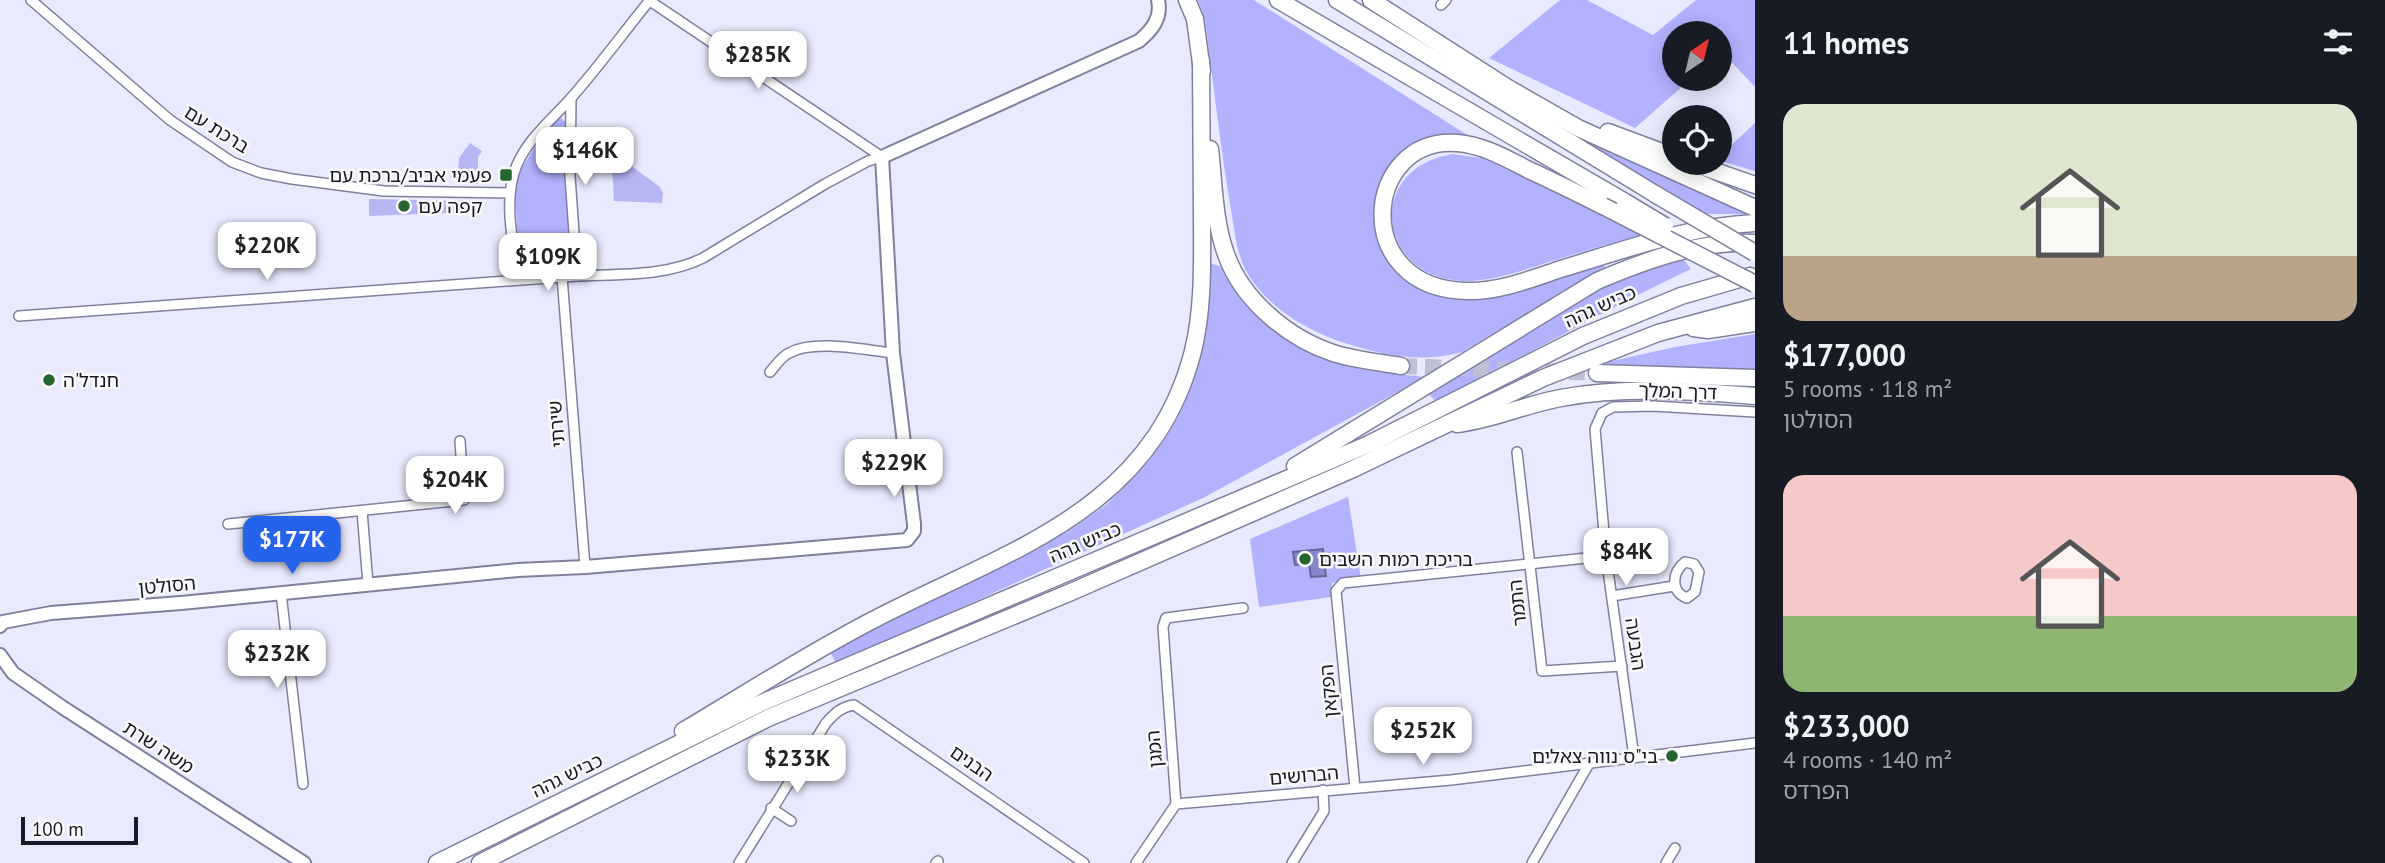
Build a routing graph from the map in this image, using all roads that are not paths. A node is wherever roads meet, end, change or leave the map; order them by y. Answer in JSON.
{"nodes":[{"id":1,"x":31,"y":0,"type":"edge"},
{"id":2,"x":650,"y":0,"type":"edge"},
{"id":3,"x":1158,"y":0,"type":"edge"},
{"id":4,"x":1187,"y":0,"type":"edge"},
{"id":5,"x":1278,"y":0,"type":"edge"},
{"id":6,"x":1337,"y":0,"type":"edge"},
{"id":7,"x":1371,"y":0,"type":"edge"},
{"id":8,"x":1462,"y":59,"type":"junction"},
{"id":9,"x":1201,"y":61,"type":"junction"},
{"id":10,"x":571,"y":98,"type":"junction"},
{"id":11,"x":1662,"y":152,"type":"edge"},
{"id":12,"x":882,"y":158,"type":"junction"},
{"id":13,"x":1726,"y":175,"type":"edge"},
{"id":14,"x":1755,"y":185,"type":"edge"},
{"id":15,"x":510,"y":192,"type":"junction"},
{"id":16,"x":1755,"y":208,"type":"edge"},
{"id":17,"x":1755,"y":223,"type":"edge"},
{"id":18,"x":1755,"y":243,"type":"edge"},
{"id":19,"x":1755,"y":253,"type":"edge"},
{"id":20,"x":1755,"y":275,"type":"edge"},
{"id":21,"x":577,"y":276,"type":"junction"},
{"id":22,"x":562,"y":277,"type":"junction"},
{"id":23,"x":518,"y":280,"type":"junction"},
{"id":24,"x":1755,"y":283,"type":"edge"},
{"id":25,"x":1755,"y":307,"type":"edge"},
{"id":26,"x":19,"y":316,"type":"dead end"},
{"id":27,"x":1755,"y":323,"type":"edge"},
{"id":28,"x":1681,"y":327,"type":"junction"},
{"id":29,"x":893,"y":353,"type":"junction"},
{"id":30,"x":1401,"y":366,"type":"tunnel mouth"},
{"id":31,"x":771,"y":372,"type":"dead end"},
{"id":32,"x":1597,"y":373,"type":"tunnel mouth"},
{"id":33,"x":1755,"y":378,"type":"edge"},
{"id":34,"x":1755,"y":396,"type":"edge"},
{"id":35,"x":1755,"y":412,"type":"edge"},
{"id":36,"x":1602,"y":413,"type":"joint"},
{"id":37,"x":1444,"y":426,"type":"junction"},
{"id":38,"x":460,"y":441,"type":"dead end"},
{"id":39,"x":1517,"y":452,"type":"dead end"},
{"id":40,"x":362,"y":511,"type":"junction"},
{"id":41,"x":1197,"y":518,"type":"junction"},
{"id":42,"x":228,"y":524,"type":"dead end"},
{"id":43,"x":1606,"y":556,"type":"junction"},
{"id":44,"x":1530,"y":564,"type":"junction"},
{"id":45,"x":585,"y":567,"type":"junction"},
{"id":46,"x":368,"y":584,"type":"junction"},
{"id":47,"x":1674,"y":586,"type":"dead end"},
{"id":48,"x":281,"y":593,"type":"junction"},
{"id":49,"x":1612,"y":596,"type":"junction"},
{"id":50,"x":1243,"y":608,"type":"dead end"},
{"id":51,"x":1,"y":624,"type":"edge"},
{"id":52,"x":0,"y":655,"type":"edge"},
{"id":53,"x":1622,"y":666,"type":"junction"},
{"id":54,"x":1755,"y":743,"type":"edge"},
{"id":55,"x":1634,"y":757,"type":"junction"},
{"id":56,"x":1590,"y":762,"type":"junction"},
{"id":57,"x":303,"y":784,"type":"dead end"},
{"id":58,"x":1355,"y":788,"type":"junction"},
{"id":59,"x":585,"y":790,"type":"junction"},
{"id":60,"x":1323,"y":790,"type":"junction"},
{"id":61,"x":1176,"y":804,"type":"junction"},
{"id":62,"x":771,"y":808,"type":"junction"},
{"id":63,"x":791,"y":821,"type":"dead end"},
{"id":64,"x":1675,"y":848,"type":"dead end"},
{"id":65,"x":740,"y":862,"type":"edge"},
{"id":66,"x":304,"y":863,"type":"edge"},
{"id":67,"x":438,"y":863,"type":"edge"},
{"id":68,"x":480,"y":863,"type":"edge"},
{"id":69,"x":1084,"y":863,"type":"edge"},
{"id":70,"x":1136,"y":863,"type":"edge"},
{"id":71,"x":1293,"y":863,"type":"edge"},
{"id":72,"x":1532,"y":863,"type":"edge"},
{"id":73,"x":1666,"y":863,"type":"edge"}],
"edges":[{"from":1,"to":15,"type":"street","name":"ברכת עם"},
{"from":2,"to":10,"type":"street"},
{"from":2,"to":12,"type":"street"},
{"from":3,"to":12,"type":"street"},
{"from":4,"to":9,"type":"highway"},
{"from":5,"to":24,"type":"highway","bridge":true},
{"from":6,"to":19,"type":"highway","bridge":true},
{"from":7,"to":8,"type":"highway"},
{"from":8,"to":11,"type":"highway"},
{"from":8,"to":16,"type":"highway"},
{"from":9,"to":30,"type":"highway"},
{"from":9,"to":59,"type":"highway"},
{"from":10,"to":15,"type":"street"},
{"from":10,"to":21,"type":"street"},
{"from":12,"to":21,"type":"street"},
{"from":12,"to":29,"type":"street"},
{"from":13,"to":14,"type":"highway"},
{"from":15,"to":23,"type":"street"},
{"from":17,"to":24,"type":"highway","bridge":true},
{"from":18,"to":41,"type":"highway"},
{"from":20,"to":41,"type":"highway","name":"כביש גהה"},
{"from":21,"to":22,"type":"street"},
{"from":22,"to":23,"type":"street"},
{"from":22,"to":45,"type":"street","name":"שירתי"},
{"from":23,"to":26,"type":"street"},
{"from":25,"to":28,"type":"highway","name":"כביש גהה"},
{"from":27,"to":28,"type":"highway"},
{"from":28,"to":37,"type":"highway","name":"כביש גהה"},
{"from":29,"to":31,"type":"street"},
{"from":29,"to":45,"type":"street","name":"הסולטן"},
{"from":32,"to":33,"type":"highway"},
{"from":34,"to":37,"type":"highway"},
{"from":35,"to":36,"type":"street","name":"דרך המלך"},
{"from":36,"to":43,"type":"street","name":"הגבעה"},
{"from":37,"to":68,"type":"highway","name":"כביש גהה"},
{"from":38,"to":40,"type":"street"},
{"from":39,"to":44,"type":"street","name":"התמר"},
{"from":40,"to":42,"type":"street"},
{"from":40,"to":46,"type":"street"},
{"from":41,"to":59,"type":"highway","name":"כביש גהה"},
{"from":43,"to":44,"type":"street"},
{"from":43,"to":49,"type":"street","name":"הגבעה"},
{"from":44,"to":53,"type":"street","name":"התמר"},
{"from":44,"to":58,"type":"street","name":"הפקאן"},
{"from":45,"to":46,"type":"street","name":"הסולטן"},
{"from":46,"to":48,"type":"street","name":"הסולטן"},
{"from":47,"to":49,"type":"street"},
{"from":48,"to":51,"type":"street","name":"הסולטן"},
{"from":48,"to":57,"type":"street"},
{"from":49,"to":53,"type":"street","name":"הגבעה"},
{"from":50,"to":61,"type":"street","name":"המגן"},
{"from":52,"to":66,"type":"street","name":"משה שרת"},
{"from":53,"to":55,"type":"street","name":"הגבעה"},
{"from":54,"to":55,"type":"street","name":"הברושים"},
{"from":55,"to":56,"type":"street","name":"הברושים"},
{"from":56,"to":58,"type":"street","name":"הברושים"},
{"from":56,"to":72,"type":"street"},
{"from":58,"to":60,"type":"street","name":"הברושים"},
{"from":59,"to":67,"type":"highway","name":"כביש גהה"},
{"from":60,"to":61,"type":"street","name":"הברושים"},
{"from":60,"to":71,"type":"street"},
{"from":61,"to":70,"type":"street"},
{"from":62,"to":63,"type":"street"},
{"from":62,"to":65,"type":"street"},
{"from":62,"to":69,"type":"street","name":"הבנים"},
{"from":64,"to":73,"type":"street"}]}
